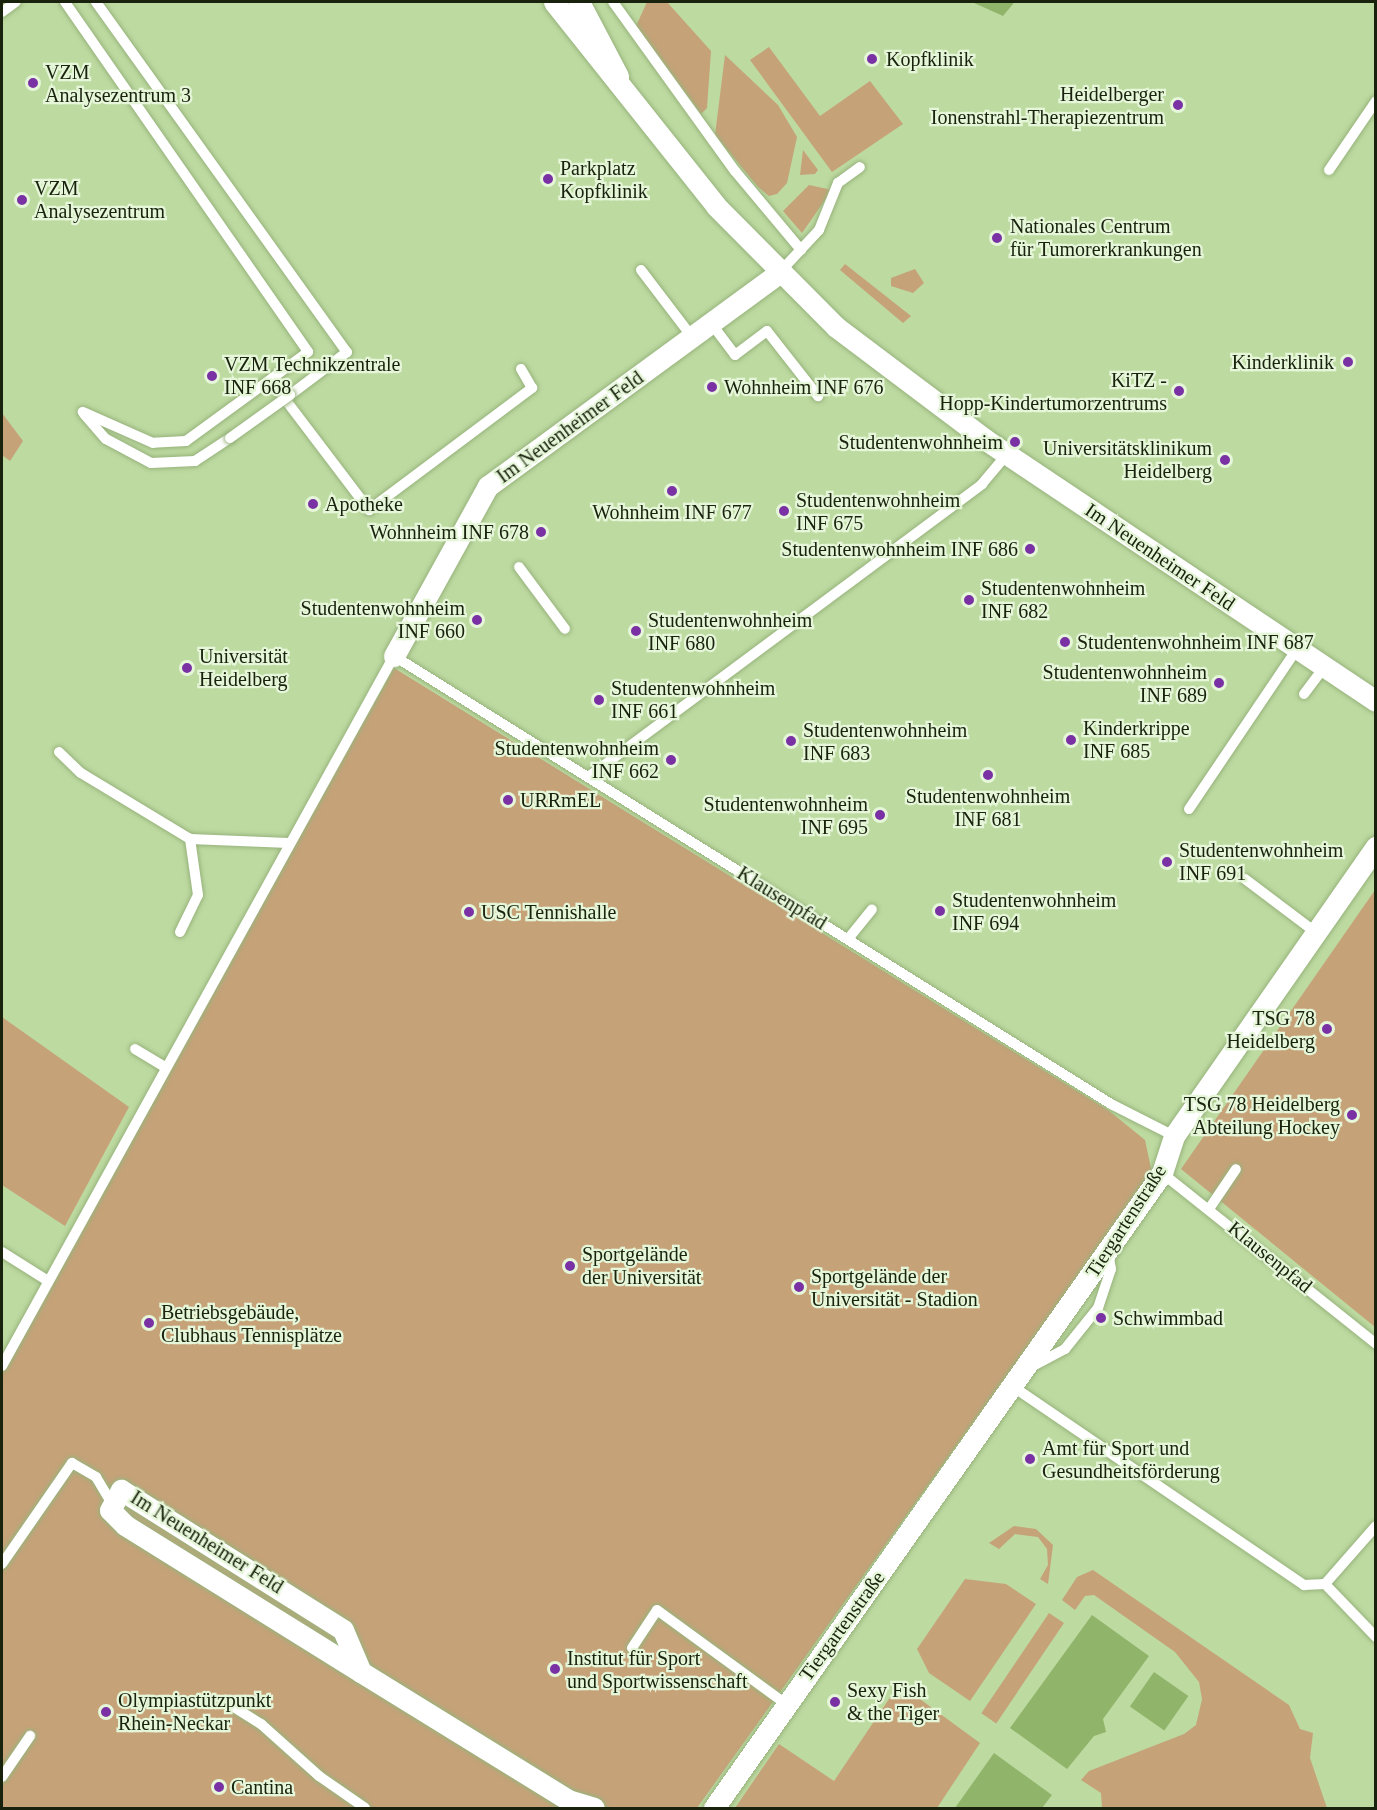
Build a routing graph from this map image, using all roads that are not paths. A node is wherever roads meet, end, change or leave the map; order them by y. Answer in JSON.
{"nodes":[{"id":1,"x":16,"y":2,"type":"edge"},
{"id":2,"x":65,"y":2,"type":"edge"},
{"id":3,"x":96,"y":2,"type":"edge"},
{"id":4,"x":554,"y":2,"type":"edge"},
{"id":5,"x":579,"y":2,"type":"edge"},
{"id":6,"x":613,"y":2,"type":"edge"},
{"id":7,"x":2,"y":12,"type":"edge"},
{"id":8,"x":620,"y":82,"type":"junction"},
{"id":9,"x":1376,"y":101,"type":"edge"},
{"id":10,"x":860,"y":167,"type":"dead end"},
{"id":11,"x":1329,"y":170,"type":"dead end"},
{"id":12,"x":801,"y":250,"type":"junction"},
{"id":13,"x":641,"y":270,"type":"dead end"},
{"id":14,"x":779,"y":273,"type":"junction"},
{"id":15,"x":711,"y":323,"type":"junction"},
{"id":16,"x":692,"y":337,"type":"junction"},
{"id":17,"x":521,"y":369,"type":"dead end"},
{"id":18,"x":272,"y":382,"type":"junction"},
{"id":19,"x":818,"y":396,"type":"dead end"},
{"id":20,"x":1007,"y":454,"type":"junction"},
{"id":21,"x":519,"y":567,"type":"dead end"},
{"id":22,"x":566,"y":629,"type":"dead end"},
{"id":23,"x":1297,"y":649,"type":"junction"},
{"id":24,"x":394,"y":656,"type":"junction"},
{"id":25,"x":1324,"y":667,"type":"junction"},
{"id":26,"x":1304,"y":694,"type":"dead end"},
{"id":27,"x":1376,"y":701,"type":"edge"},
{"id":28,"x":59,"y":752,"type":"dead end"},
{"id":29,"x":588,"y":777,"type":"junction"},
{"id":30,"x":1189,"y":809,"type":"dead end"},
{"id":31,"x":190,"y":839,"type":"junction"},
{"id":32,"x":289,"y":843,"type":"junction"},
{"id":33,"x":1376,"y":846,"type":"edge"},
{"id":34,"x":1245,"y":879,"type":"dead end"},
{"id":35,"x":872,"y":909,"type":"dead end"},
{"id":36,"x":180,"y":932,"type":"dead end"},
{"id":37,"x":1315,"y":932,"type":"junction"},
{"id":38,"x":848,"y":939,"type":"junction"},
{"id":39,"x":135,"y":1048,"type":"dead end"},
{"id":40,"x":165,"y":1067,"type":"junction"},
{"id":41,"x":1174,"y":1136,"type":"junction"},
{"id":42,"x":1236,"y":1169,"type":"dead end"},
{"id":43,"x":1162,"y":1173,"type":"junction"},
{"id":44,"x":1209,"y":1209,"type":"junction"},
{"id":45,"x":2,"y":1252,"type":"edge"},
{"id":46,"x":48,"y":1281,"type":"junction"},
{"id":47,"x":1376,"y":1344,"type":"edge"},
{"id":48,"x":2,"y":1366,"type":"edge"},
{"id":49,"x":1015,"y":1388,"type":"junction"},
{"id":50,"x":111,"y":1502,"type":"junction"},
{"id":51,"x":1376,"y":1526,"type":"edge"},
{"id":52,"x":2,"y":1564,"type":"edge"},
{"id":53,"x":1320,"y":1586,"type":"junction"},
{"id":54,"x":1376,"y":1636,"type":"edge"},
{"id":55,"x":632,"y":1648,"type":"dead end"},
{"id":56,"x":361,"y":1672,"type":"junction"},
{"id":57,"x":229,"y":1704,"type":"dead end"},
{"id":58,"x":786,"y":1704,"type":"junction"},
{"id":59,"x":30,"y":1736,"type":"dead end"},
{"id":60,"x":2,"y":1777,"type":"edge"},
{"id":61,"x":565,"y":1804,"type":"edge"},
{"id":62,"x":353,"y":1805,"type":"edge"},
{"id":63,"x":365,"y":1809,"type":"edge"},
{"id":64,"x":594,"y":1809,"type":"edge"},
{"id":65,"x":714,"y":1809,"type":"edge"}],
"edges":[{"from":1,"to":7,"type":"lane"},
{"from":2,"to":18,"type":"lane"},
{"from":3,"to":18,"type":"lane","bridge":true},
{"from":4,"to":8,"type":"street","name":"Im Neuenheimer Feld"},
{"from":5,"to":8,"type":"street","name":"Im Neuenheimer Feld"},
{"from":6,"to":12,"type":"lane"},
{"from":8,"to":14,"type":"street","name":"Im Neuenheimer Feld"},
{"from":9,"to":11,"type":"lane"},
{"from":10,"to":12,"type":"lane"},
{"from":12,"to":14,"type":"lane"},
{"from":13,"to":16,"type":"lane"},
{"from":14,"to":15,"type":"street","name":"Im Neuenheimer Feld"},
{"from":14,"to":20,"type":"street","name":"Im Neuenheimer Feld"},
{"from":15,"to":16,"type":"street","name":"Im Neuenheimer Feld"},
{"from":15,"to":19,"type":"lane"},
{"from":16,"to":24,"type":"street","name":"Im Neuenheimer Feld"},
{"from":17,"to":18,"type":"lane"},
{"from":20,"to":23,"type":"street","name":"Im Neuenheimer Feld"},
{"from":20,"to":29,"type":"lane"},
{"from":21,"to":22,"type":"lane"},
{"from":23,"to":25,"type":"street","name":"Im Neuenheimer Feld"},
{"from":23,"to":30,"type":"lane"},
{"from":24,"to":29,"type":"lane","name":"Klausenpfad"},
{"from":24,"to":32,"type":"lane"},
{"from":25,"to":26,"type":"lane"},
{"from":25,"to":27,"type":"street","name":"Im Neuenheimer Feld"},
{"from":28,"to":31,"type":"lane"},
{"from":29,"to":38,"type":"lane","name":"Klausenpfad"},
{"from":31,"to":32,"type":"lane"},
{"from":31,"to":36,"type":"lane"},
{"from":32,"to":40,"type":"lane"},
{"from":33,"to":37,"type":"street","name":"Tiergartenstraße"},
{"from":34,"to":37,"type":"lane"},
{"from":35,"to":38,"type":"lane"},
{"from":37,"to":41,"type":"street","name":"Tiergartenstraße"},
{"from":38,"to":41,"type":"lane","name":"Klausenpfad"},
{"from":39,"to":40,"type":"lane"},
{"from":40,"to":46,"type":"lane"},
{"from":41,"to":43,"type":"street","name":"Tiergartenstraße"},
{"from":42,"to":44,"type":"lane"},
{"from":43,"to":44,"type":"lane","name":"Klausenpfad"},
{"from":43,"to":49,"type":"street","name":"Tiergartenstraße"},
{"from":44,"to":47,"type":"lane","name":"Klausenpfad"},
{"from":45,"to":46,"type":"lane"},
{"from":46,"to":48,"type":"lane"},
{"from":49,"to":53,"type":"lane"},
{"from":49,"to":58,"type":"street","name":"Tiergartenstraße"},
{"from":50,"to":52,"type":"lane"},
{"from":50,"to":56,"type":"street","name":"Im Neuenheimer Feld"},
{"from":50,"to":56,"type":"street","name":"Im Neuenheimer Feld"},
{"from":51,"to":53,"type":"lane"},
{"from":53,"to":54,"type":"lane"},
{"from":55,"to":58,"type":"lane"},
{"from":56,"to":61,"type":"street","name":"Im Neuenheimer Feld"},
{"from":57,"to":62,"type":"lane"},
{"from":58,"to":65,"type":"street","name":"Tiergartenstraße"},
{"from":59,"to":60,"type":"lane"},
{"from":61,"to":64,"type":"street","name":"Im Neuenheimer Feld"},
{"from":62,"to":63,"type":"lane"}]}
